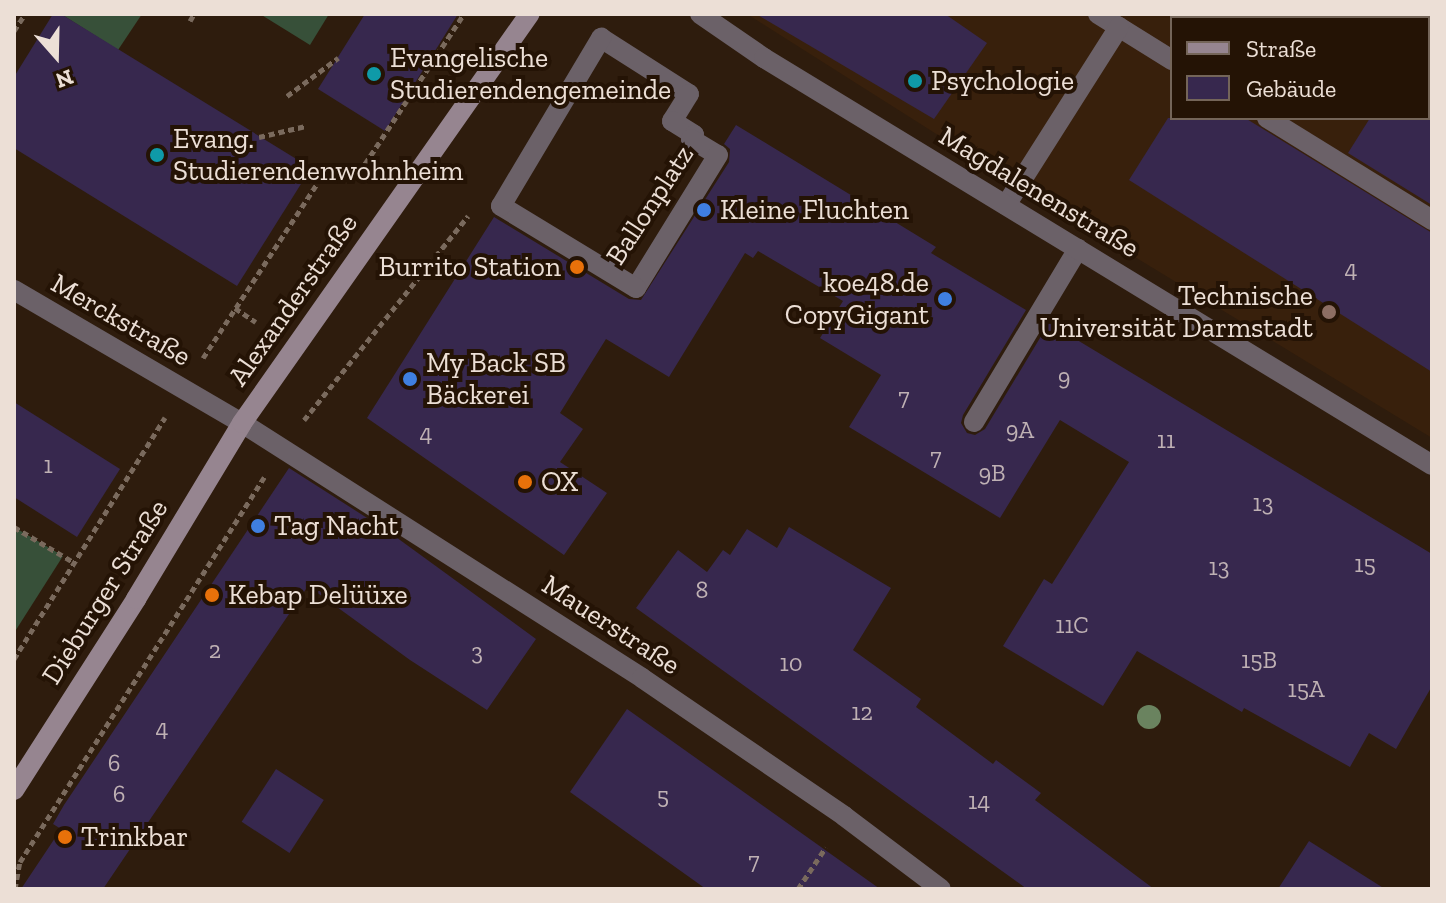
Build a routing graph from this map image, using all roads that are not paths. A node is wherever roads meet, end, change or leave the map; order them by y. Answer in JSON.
{"nodes":[{"id":1,"x":529,"y":14,"type":"edge"},
{"id":2,"x":700,"y":14,"type":"edge"},
{"id":3,"x":1098,"y":14,"type":"edge"},
{"id":4,"x":1119,"y":27,"type":"junction"},
{"id":5,"x":1170,"y":59,"type":"edge"},
{"id":6,"x":1270,"y":120,"type":"edge"},
{"id":7,"x":514,"y":185,"type":"joint"},
{"id":8,"x":1006,"y":205,"type":"junction"},
{"id":9,"x":1432,"y":220,"type":"edge"},
{"id":10,"x":1078,"y":249,"type":"junction"},
{"id":11,"x":14,"y":290,"type":"edge"},
{"id":12,"x":974,"y":422,"type":"dead end"},
{"id":13,"x":242,"y":423,"type":"junction"},
{"id":14,"x":1432,"y":465,"type":"edge"},
{"id":15,"x":14,"y":790,"type":"edge"},
{"id":16,"x":941,"y":889,"type":"edge"}],
"edges":[{"from":1,"to":13,"type":"main road","name":"Alexanderstraße"},
{"from":2,"to":8,"type":"street","name":"Magdalenenstraße"},
{"from":3,"to":4,"type":"street"},
{"from":4,"to":5,"type":"street"},
{"from":4,"to":8,"type":"street"},
{"from":6,"to":9,"type":"street"},
{"from":7,"to":7,"type":"street","name":"Ballonplatz"},
{"from":8,"to":10,"type":"street","name":"Magdalenenstraße"},
{"from":10,"to":12,"type":"street"},
{"from":10,"to":14,"type":"street","name":"Magdalenenstraße"},
{"from":11,"to":13,"type":"street","name":"Merckstraße"},
{"from":13,"to":15,"type":"main road","name":"Dieburger Straße"},
{"from":13,"to":16,"type":"street","name":"Mauerstraße"}]}
